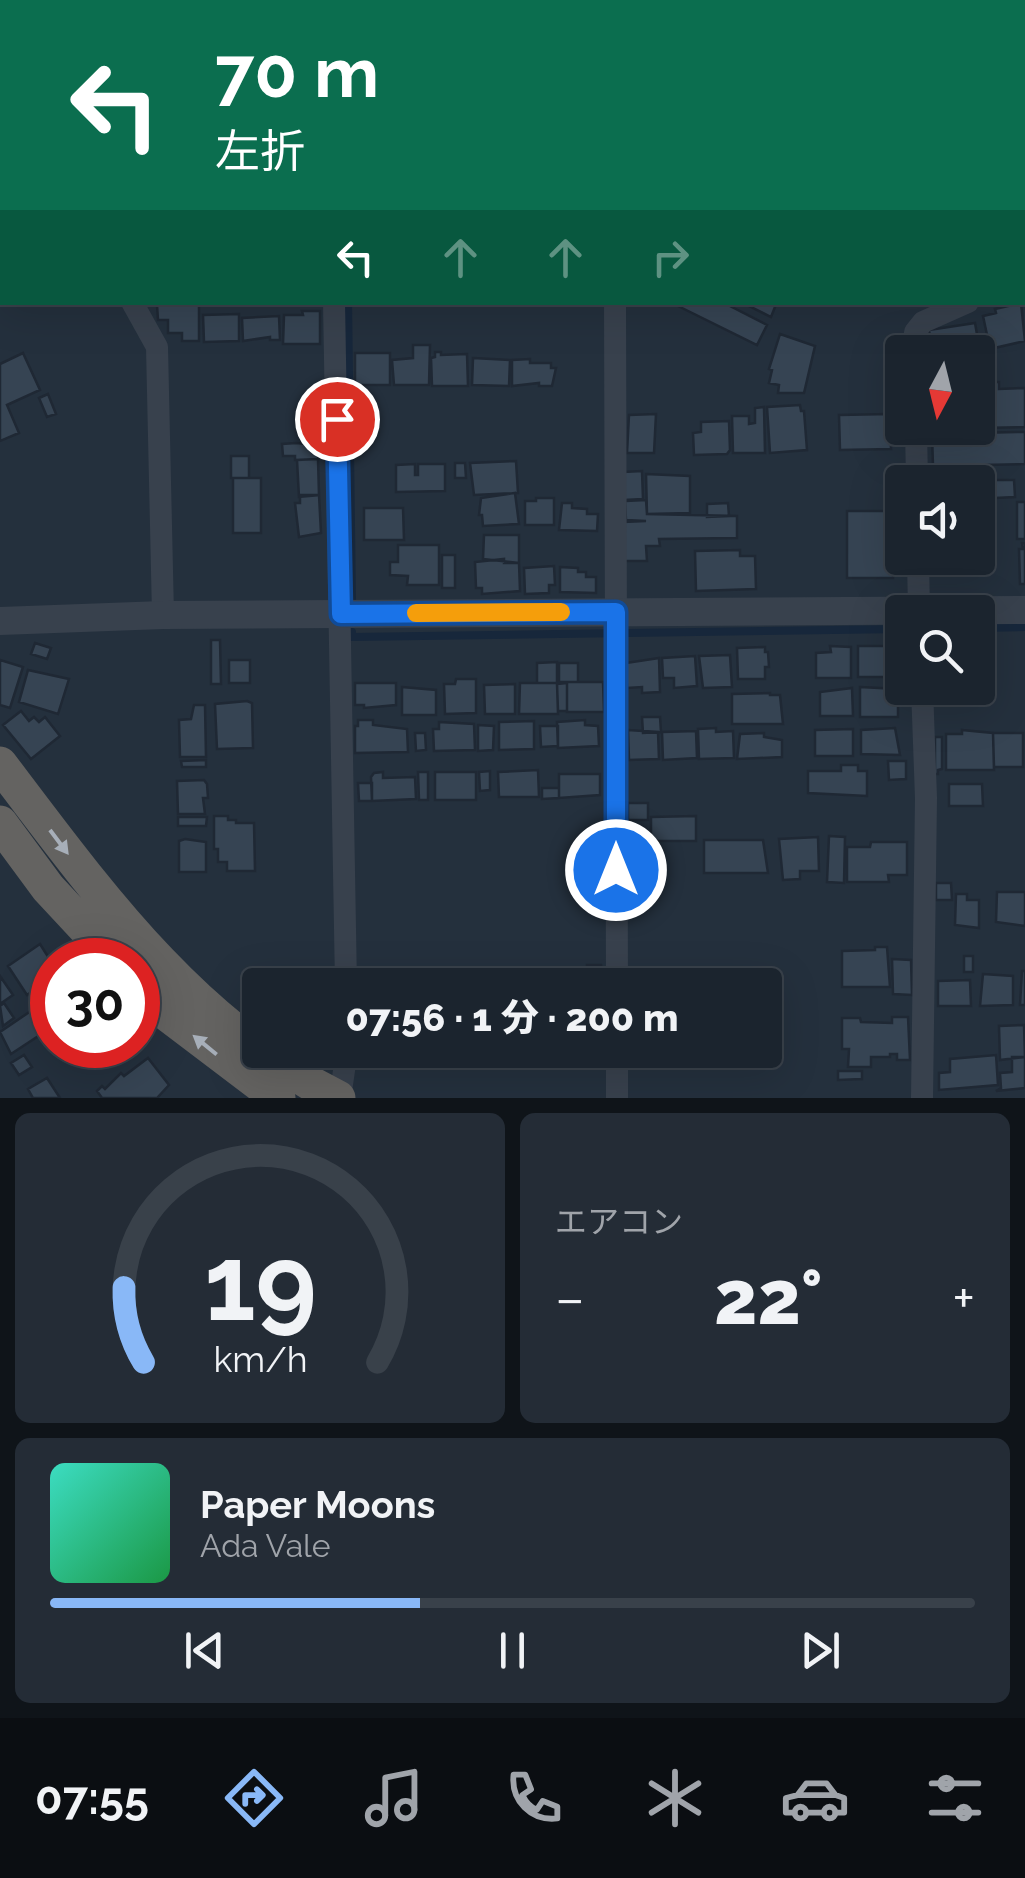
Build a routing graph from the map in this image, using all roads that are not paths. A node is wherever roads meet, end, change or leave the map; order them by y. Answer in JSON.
{"nodes":[{"id":1,"x":134,"y":305,"type":"edge"},
{"id":2,"x":334,"y":305,"type":"edge"},
{"id":3,"x":615,"y":305,"type":"edge"},
{"id":4,"x":961,"y":305,"type":"edge"},
{"id":5,"x":915,"y":335,"type":"edge"},
{"id":6,"x":1025,"y":610,"type":"edge"},
{"id":7,"x":995,"y":611,"type":"edge"},
{"id":8,"x":341,"y":614,"type":"junction"},
{"id":9,"x":885,"y":614,"type":"edge"},
{"id":10,"x":163,"y":615,"type":"junction"},
{"id":11,"x":0,"y":622,"type":"edge"},
{"id":12,"x":616,"y":627,"type":"junction"},
{"id":13,"x":923,"y":705,"type":"edge"},
{"id":14,"x":0,"y":764,"type":"edge"},
{"id":15,"x":0,"y":824,"type":"edge"},
{"id":16,"x":95,"y":938,"type":"edge"},
{"id":17,"x":346,"y":968,"type":"edge"},
{"id":18,"x":617,"y":968,"type":"edge"},
{"id":19,"x":160,"y":1008,"type":"edge"},
{"id":20,"x":344,"y":1068,"type":"edge"},
{"id":21,"x":617,"y":1068,"type":"edge"},
{"id":22,"x":278,"y":1098,"type":"edge"},
{"id":23,"x":339,"y":1098,"type":"edge"},
{"id":24,"x":618,"y":1098,"type":"edge"},
{"id":25,"x":922,"y":1098,"type":"edge"}],
"edges":[{"from":1,"to":10,"type":"street"},
{"from":2,"to":8,"type":"street"},
{"from":3,"to":12,"type":"street"},
{"from":4,"to":5,"type":"street"},
{"from":6,"to":7,"type":"street"},
{"from":8,"to":10,"type":"street"},
{"from":8,"to":12,"type":"street"},
{"from":8,"to":17,"type":"street"},
{"from":9,"to":12,"type":"street"},
{"from":10,"to":11,"type":"street"},
{"from":12,"to":18,"type":"street"},
{"from":13,"to":25,"type":"street"},
{"from":14,"to":23,"type":"highway","one_way":true},
{"from":15,"to":16,"type":"highway"},
{"from":22,"to":19,"type":"highway","one_way":true},
{"from":20,"to":23,"type":"street"},
{"from":21,"to":24,"type":"street"}]}
